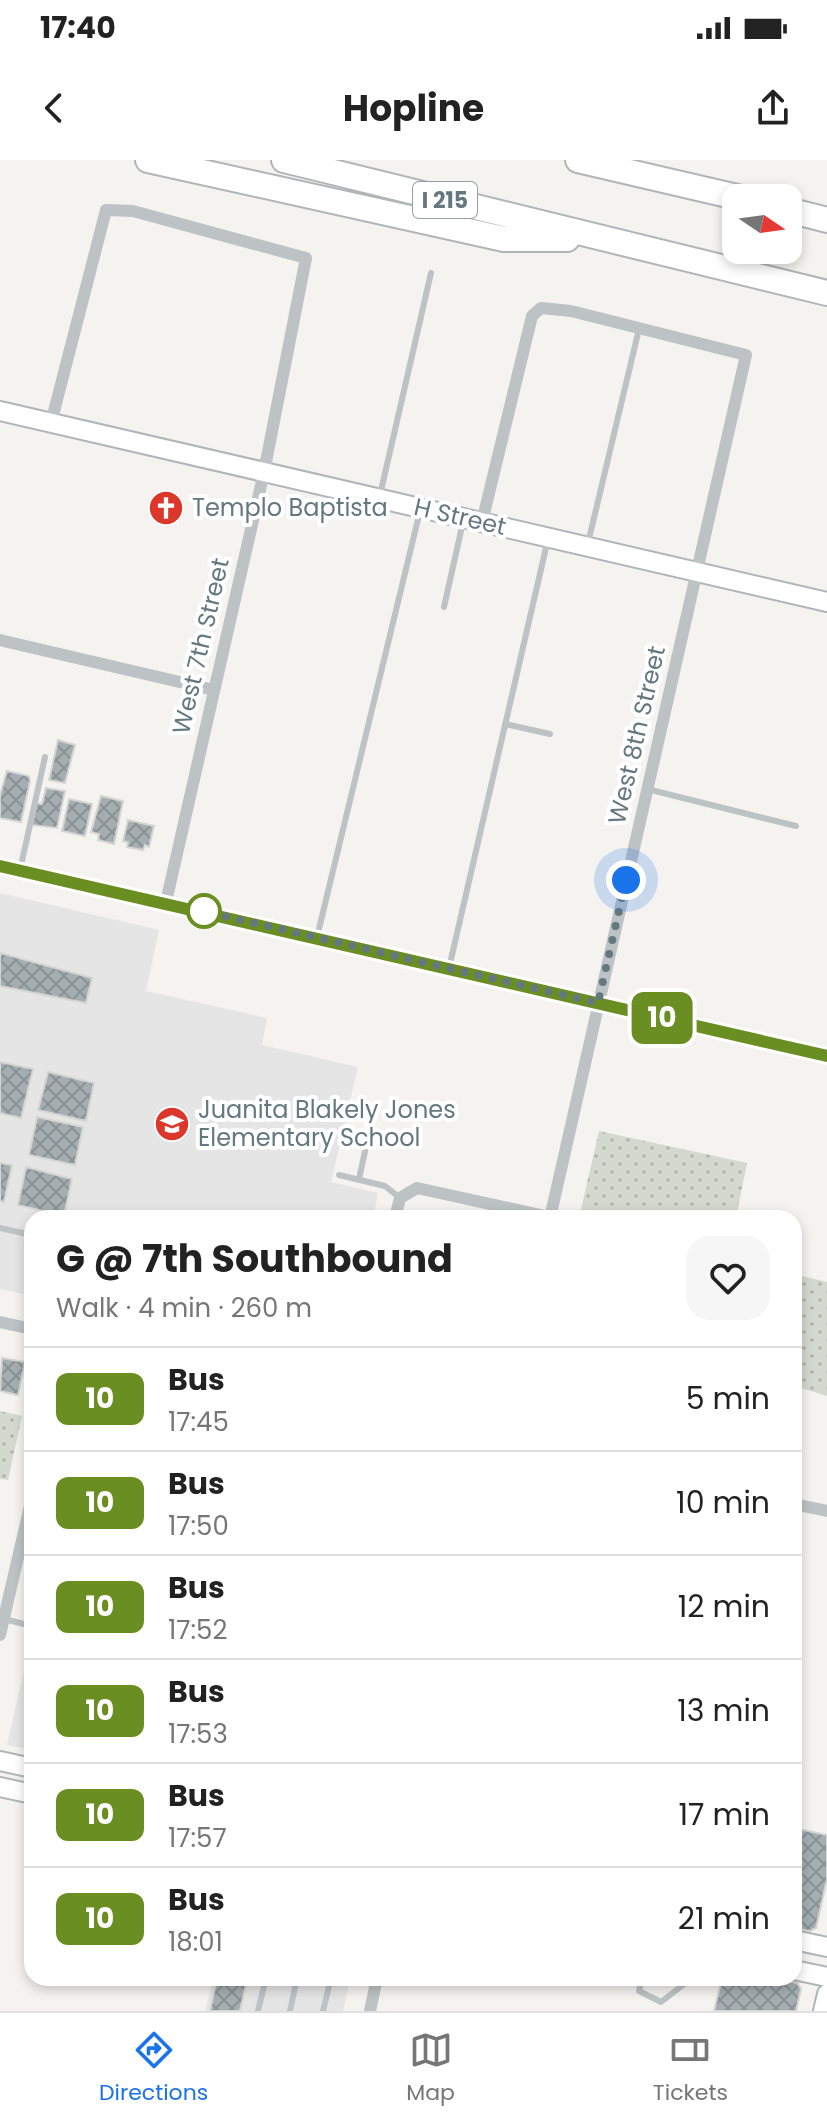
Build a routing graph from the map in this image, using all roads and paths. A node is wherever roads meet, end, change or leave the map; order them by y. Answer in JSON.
{"nodes":[{"id":1,"x":148,"y":160,"type":"edge"},
{"id":2,"x":284,"y":160,"type":"edge"},
{"id":3,"x":578,"y":160,"type":"edge"},
{"id":4,"x":642,"y":160,"type":"edge"},
{"id":5,"x":686,"y":184,"type":"junction"},
{"id":6,"x":722,"y":193,"type":"edge"},
{"id":7,"x":802,"y":214,"type":"edge"},
{"id":8,"x":827,"y":220,"type":"edge"},
{"id":9,"x":605,"y":239,"type":"junction"},
{"id":10,"x":431,"y":273,"type":"dead end"},
{"id":11,"x":827,"y":293,"type":"edge"},
{"id":12,"x":639,"y":329,"type":"junction"},
{"id":13,"x":0,"y":411,"type":"edge"},
{"id":14,"x":51,"y":423,"type":"junction"},
{"id":15,"x":264,"y":472,"type":"junction"},
{"id":16,"x":379,"y":498,"type":"junction"},
{"id":17,"x":421,"y":508,"type":"junction"},
{"id":18,"x":473,"y":520,"type":"junction"},
{"id":19,"x":549,"y":537,"type":"junction"},
{"id":20,"x":587,"y":546,"type":"junction"},
{"id":21,"x":697,"y":571,"type":"junction"},
{"id":22,"x":827,"y":602,"type":"edge"},
{"id":23,"x":444,"y":607,"type":"dead end"},
{"id":24,"x":0,"y":640,"type":"edge"},
{"id":25,"x":214,"y":690,"type":"junction"},
{"id":26,"x":505,"y":724,"type":"junction"},
{"id":27,"x":550,"y":734,"type":"dead end"},
{"id":28,"x":45,"y":757,"type":"dead end"},
{"id":29,"x":647,"y":789,"type":"junction"},
{"id":30,"x":796,"y":826,"type":"dead end"},
{"id":31,"x":0,"y":866,"type":"edge"},
{"id":32,"x":20,"y":870,"type":"junction"},
{"id":33,"x":166,"y":902,"type":"junction"},
{"id":34,"x":317,"y":937,"type":"junction"},
{"id":35,"x":449,"y":968,"type":"junction"},
{"id":36,"x":598,"y":1003,"type":"junction"},
{"id":37,"x":827,"y":1056,"type":"edge"},
{"id":38,"x":374,"y":1110,"type":"dead end"},
{"id":39,"x":339,"y":1175,"type":"dead end"},
{"id":40,"x":359,"y":1179,"type":"junction"},
{"id":41,"x":400,"y":1198,"type":"junction"},
{"id":42,"x":397,"y":1210,"type":"edge"},
{"id":43,"x":515,"y":1210,"type":"edge"},
{"id":44,"x":552,"y":1210,"type":"edge"},
{"id":45,"x":0,"y":1228,"type":"edge"},
{"id":46,"x":24,"y":1233,"type":"edge"},
{"id":47,"x":0,"y":1322,"type":"edge"},
{"id":48,"x":24,"y":1327,"type":"edge"},
{"id":49,"x":802,"y":1506,"type":"edge"},
{"id":50,"x":827,"y":1511,"type":"edge"},
{"id":51,"x":24,"y":1548,"type":"edge"},
{"id":52,"x":4,"y":1619,"type":"junction"},
{"id":53,"x":24,"y":1624,"type":"edge"},
{"id":54,"x":0,"y":1635,"type":"edge"},
{"id":55,"x":0,"y":1761,"type":"edge"},
{"id":56,"x":24,"y":1766,"type":"edge"},
{"id":57,"x":0,"y":1787,"type":"edge"},
{"id":58,"x":24,"y":1792,"type":"edge"},
{"id":59,"x":802,"y":1942,"type":"edge"},
{"id":60,"x":827,"y":1947,"type":"edge"},
{"id":61,"x":802,"y":1972,"type":"edge"},
{"id":62,"x":827,"y":1977,"type":"edge"},
{"id":63,"x":264,"y":1986,"type":"edge"},
{"id":64,"x":295,"y":1986,"type":"edge"},
{"id":65,"x":329,"y":1986,"type":"edge"},
{"id":66,"x":376,"y":1986,"type":"edge"},
{"id":67,"x":640,"y":1986,"type":"edge"},
{"id":68,"x":682,"y":1986,"type":"edge"},
{"id":69,"x":827,"y":1994,"type":"edge"},
{"id":70,"x":258,"y":2011,"type":"edge"},
{"id":71,"x":290,"y":2011,"type":"edge"},
{"id":72,"x":323,"y":2011,"type":"edge"},
{"id":73,"x":370,"y":2011,"type":"edge"},
{"id":74,"x":823,"y":2011,"type":"edge"}],
"edges":[{"from":1,"to":9,"type":"highway"},
{"from":2,"to":9,"type":"highway","number":"I 215"},
{"from":3,"to":5,"type":"highway"},
{"from":4,"to":5,"type":"highway"},
{"from":5,"to":6,"type":"highway"},
{"from":7,"to":8,"type":"highway"},
{"from":9,"to":11,"type":"highway","number":"I 215"},
{"from":10,"to":16,"type":"lane"},
{"from":12,"to":18,"type":"street"},
{"from":12,"to":20,"type":"lane"},
{"from":12,"to":21,"type":"street","name":"West 8th Street"},
{"from":13,"to":14,"type":"street","name":"H Street"},
{"from":14,"to":15,"type":"street","name":"H Street"},
{"from":14,"to":15,"type":"street","name":"West 7th Street"},
{"from":15,"to":16,"type":"street","name":"H Street"},
{"from":15,"to":25,"type":"street","name":"West 7th Street"},
{"from":16,"to":17,"type":"street","name":"H Street"},
{"from":17,"to":18,"type":"street","name":"H Street"},
{"from":17,"to":34,"type":"lane"},
{"from":18,"to":19,"type":"street","name":"H Street"},
{"from":18,"to":23,"type":"lane"},
{"from":19,"to":20,"type":"street","name":"H Street"},
{"from":19,"to":26,"type":"lane"},
{"from":20,"to":21,"type":"street","name":"H Street"},
{"from":21,"to":22,"type":"street","name":"H Street"},
{"from":21,"to":29,"type":"street","name":"West 8th Street"},
{"from":24,"to":25,"type":"street"},
{"from":25,"to":33,"type":"street","name":"West 7th Street"},
{"from":26,"to":27,"type":"lane"},
{"from":26,"to":35,"type":"lane"},
{"from":28,"to":32,"type":"lane"},
{"from":29,"to":30,"type":"lane"},
{"from":29,"to":36,"type":"street","name":"West 8th Street"},
{"from":31,"to":32,"type":"street"},
{"from":32,"to":33,"type":"street"},
{"from":33,"to":34,"type":"street"},
{"from":34,"to":35,"type":"street"},
{"from":35,"to":36,"type":"street"},
{"from":36,"to":37,"type":"street"},
{"from":36,"to":44,"type":"street","name":"West 8th Street"},
{"from":38,"to":40,"type":"lane"},
{"from":39,"to":40,"type":"lane"},
{"from":40,"to":41,"type":"lane"},
{"from":41,"to":42,"type":"street"},
{"from":41,"to":43,"type":"street"},
{"from":45,"to":46,"type":"lane"},
{"from":47,"to":48,"type":"street"},
{"from":49,"to":50,"type":"street"},
{"from":51,"to":52,"type":"street"},
{"from":52,"to":53,"type":"lane"},
{"from":52,"to":54,"type":"street"},
{"from":55,"to":56,"type":"street"},
{"from":57,"to":58,"type":"street"},
{"from":59,"to":60,"type":"street"},
{"from":61,"to":62,"type":"street"},
{"from":63,"to":70,"type":"lane"},
{"from":64,"to":71,"type":"lane"},
{"from":65,"to":72,"type":"lane"},
{"from":66,"to":73,"type":"street"},
{"from":67,"to":68,"type":"lane"},
{"from":69,"to":74,"type":"street"}]}
